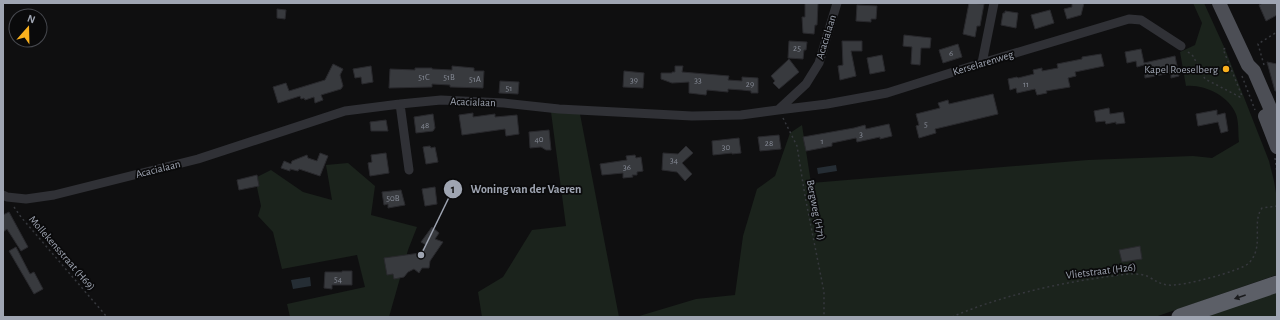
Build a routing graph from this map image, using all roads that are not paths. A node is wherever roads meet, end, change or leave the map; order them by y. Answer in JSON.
{"nodes":[{"id":1,"x":837,"y":3,"type":"edge"},
{"id":2,"x":994,"y":3,"type":"edge"},
{"id":3,"x":1219,"y":3,"type":"edge"},
{"id":4,"x":1180,"y":46,"type":"road end"},
{"id":5,"x":982,"y":63,"type":"junction"},
{"id":6,"x":1248,"y":65,"type":"junction"},
{"id":7,"x":400,"y":104,"type":"junction"},
{"id":8,"x":778,"y":110,"type":"junction"},
{"id":9,"x":1277,"y":124,"type":"edge"},
{"id":10,"x":1277,"y":147,"type":"edge"},
{"id":11,"x":409,"y":170,"type":"dead end"},
{"id":12,"x":5,"y":196,"type":"edge"},
{"id":13,"x":1277,"y":284,"type":"edge"},
{"id":14,"x":1180,"y":317,"type":"edge"}],
"edges":[{"from":1,"to":8,"type":"street","name":"Acacialaan"},
{"from":2,"to":5,"type":"street"},
{"from":3,"to":6,"type":"main road"},
{"from":4,"to":5,"type":"street","name":"Kerselarenweg"},
{"from":5,"to":8,"type":"street","name":"Kerselarenweg"},
{"from":6,"to":9,"type":"main road"},
{"from":6,"to":10,"type":"main road"},
{"from":7,"to":8,"type":"street","name":"Acacialaan"},
{"from":7,"to":11,"type":"street"},
{"from":7,"to":12,"type":"street","name":"Acacialaan"},
{"from":13,"to":14,"type":"highway","one_way":true}]}
